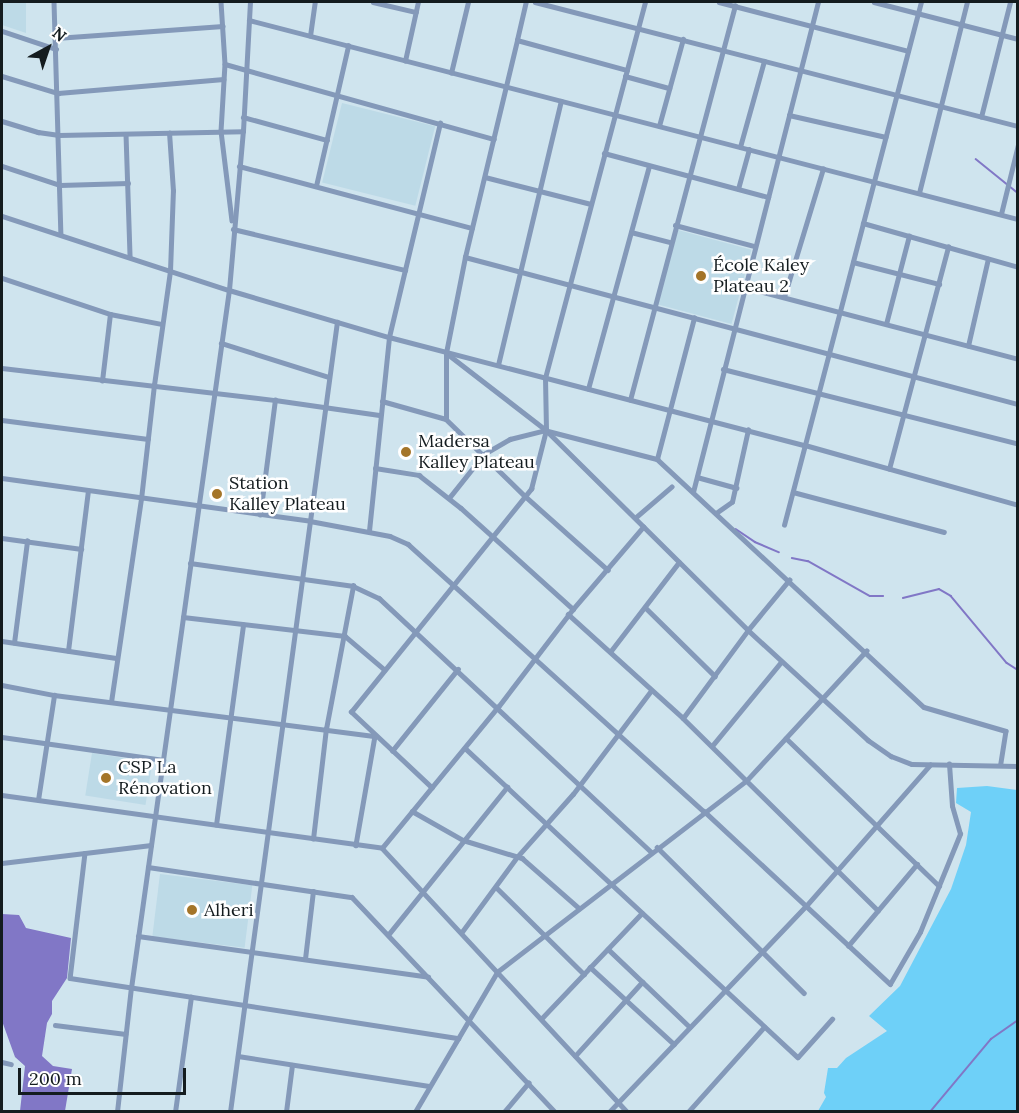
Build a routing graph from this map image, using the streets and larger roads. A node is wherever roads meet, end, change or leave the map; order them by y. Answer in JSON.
{"nodes":[{"id":1,"x":54,"y":2,"type":"edge"},
{"id":2,"x":221,"y":2,"type":"edge"},
{"id":3,"x":250,"y":2,"type":"edge"},
{"id":4,"x":315,"y":2,"type":"edge"},
{"id":5,"x":373,"y":2,"type":"edge"},
{"id":6,"x":418,"y":2,"type":"edge"},
{"id":7,"x":468,"y":2,"type":"edge"},
{"id":8,"x":526,"y":2,"type":"edge"},
{"id":9,"x":536,"y":2,"type":"edge"},
{"id":10,"x":645,"y":2,"type":"edge"},
{"id":11,"x":719,"y":2,"type":"edge"},
{"id":12,"x":818,"y":2,"type":"edge"},
{"id":13,"x":874,"y":2,"type":"edge"},
{"id":14,"x":921,"y":2,"type":"edge"},
{"id":15,"x":967,"y":2,"type":"edge"},
{"id":16,"x":1010,"y":2,"type":"edge"},
{"id":17,"x":735,"y":6,"type":"junction"},
{"id":18,"x":416,"y":12,"type":"junction"},
{"id":19,"x":918,"y":14,"type":"junction"},
{"id":20,"x":249,"y":20,"type":"junction"},
{"id":21,"x":960,"y":25,"type":"junction"},
{"id":22,"x":223,"y":26,"type":"junction"},
{"id":23,"x":812,"y":26,"type":"junction"},
{"id":24,"x":638,"y":28,"type":"junction"},
{"id":25,"x":2,"y":31,"type":"edge"},
{"id":26,"x":1002,"y":35,"type":"junction"},
{"id":27,"x":309,"y":36,"type":"junction"},
{"id":28,"x":56,"y":38,"type":"junction"},
{"id":29,"x":683,"y":39,"type":"junction"},
{"id":30,"x":1017,"y":39,"type":"edge"},
{"id":31,"x":517,"y":40,"type":"junction"},
{"id":32,"x":348,"y":46,"type":"junction"},
{"id":33,"x":56,"y":49,"type":"junction"},
{"id":34,"x":725,"y":50,"type":"junction"},
{"id":35,"x":908,"y":51,"type":"junction"},
{"id":36,"x":405,"y":61,"type":"junction"},
{"id":37,"x":764,"y":61,"type":"junction"},
{"id":38,"x":225,"y":64,"type":"junction"},
{"id":39,"x":246,"y":70,"type":"junction"},
{"id":40,"x":627,"y":70,"type":"junction"},
{"id":41,"x":800,"y":70,"type":"junction"},
{"id":42,"x":451,"y":73,"type":"junction"},
{"id":43,"x":2,"y":76,"type":"edge"},
{"id":44,"x":625,"y":76,"type":"junction"},
{"id":45,"x":223,"y":79,"type":"junction"},
{"id":46,"x":505,"y":87,"type":"junction"},
{"id":47,"x":669,"y":88,"type":"junction"},
{"id":48,"x":58,"y":93,"type":"junction"},
{"id":49,"x":897,"y":95,"type":"junction"},
{"id":50,"x":337,"y":96,"type":"junction"},
{"id":51,"x":561,"y":101,"type":"junction"},
{"id":52,"x":940,"y":106,"type":"junction"},
{"id":53,"x":615,"y":115,"type":"junction"},
{"id":54,"x":789,"y":115,"type":"junction"},
{"id":55,"x":243,"y":117,"type":"junction"},
{"id":56,"x":981,"y":117,"type":"junction"},
{"id":57,"x":2,"y":121,"type":"edge"},
{"id":58,"x":440,"y":123,"type":"junction"},
{"id":59,"x":659,"y":126,"type":"junction"},
{"id":60,"x":1017,"y":126,"type":"edge"},
{"id":61,"x":221,"y":131,"type":"junction"},
{"id":62,"x":243,"y":131,"type":"junction"},
{"id":63,"x":169,"y":133,"type":"junction"},
{"id":64,"x":126,"y":134,"type":"junction"},
{"id":65,"x":59,"y":135,"type":"junction"},
{"id":66,"x":700,"y":137,"type":"junction"},
{"id":67,"x":886,"y":137,"type":"junction"},
{"id":68,"x":494,"y":139,"type":"junction"},
{"id":69,"x":327,"y":140,"type":"junction"},
{"id":70,"x":1017,"y":146,"type":"edge"},
{"id":71,"x":740,"y":147,"type":"junction"},
{"id":72,"x":749,"y":150,"type":"junction"},
{"id":73,"x":604,"y":153,"type":"junction"},
{"id":74,"x":778,"y":157,"type":"junction"},
{"id":75,"x":2,"y":166,"type":"edge"},
{"id":76,"x":239,"y":166,"type":"junction"},
{"id":77,"x":650,"y":166,"type":"junction"},
{"id":78,"x":823,"y":169,"type":"junction"},
{"id":79,"x":485,"y":177,"type":"junction"},
{"id":80,"x":689,"y":177,"type":"junction"},
{"id":81,"x":874,"y":182,"type":"junction"},
{"id":82,"x":128,"y":183,"type":"junction"},
{"id":83,"x":60,"y":185,"type":"junction"},
{"id":84,"x":316,"y":186,"type":"junction"},
{"id":85,"x":738,"y":189,"type":"junction"},
{"id":86,"x":539,"y":191,"type":"junction"},
{"id":87,"x":919,"y":193,"type":"junction"},
{"id":88,"x":768,"y":197,"type":"junction"},
{"id":89,"x":591,"y":204,"type":"junction"},
{"id":90,"x":419,"y":214,"type":"junction"},
{"id":91,"x":1000,"y":214,"type":"junction"},
{"id":92,"x":2,"y":216,"type":"edge"},
{"id":93,"x":1017,"y":219,"type":"edge"},
{"id":94,"x":863,"y":223,"type":"junction"},
{"id":95,"x":675,"y":225,"type":"junction"},
{"id":96,"x":472,"y":228,"type":"junction"},
{"id":97,"x":233,"y":229,"type":"junction"},
{"id":98,"x":631,"y":232,"type":"junction"},
{"id":99,"x":61,"y":234,"type":"junction"},
{"id":100,"x":909,"y":236,"type":"junction"},
{"id":101,"x":670,"y":242,"type":"junction"},
{"id":102,"x":754,"y":246,"type":"junction"},
{"id":103,"x":948,"y":247,"type":"junction"},
{"id":104,"x":129,"y":257,"type":"junction"},
{"id":105,"x":465,"y":257,"type":"junction"},
{"id":106,"x":988,"y":259,"type":"junction"},
{"id":107,"x":853,"y":262,"type":"junction"},
{"id":108,"x":1017,"y":267,"type":"edge"},
{"id":109,"x":405,"y":270,"type":"junction"},
{"id":110,"x":170,"y":271,"type":"junction"},
{"id":111,"x":520,"y":271,"type":"junction"},
{"id":112,"x":899,"y":274,"type":"junction"},
{"id":113,"x":2,"y":278,"type":"edge"},
{"id":114,"x":939,"y":284,"type":"junction"},
{"id":115,"x":570,"y":285,"type":"junction"},
{"id":116,"x":744,"y":287,"type":"junction"},
{"id":117,"x":229,"y":290,"type":"junction"},
{"id":118,"x":614,"y":296,"type":"junction"},
{"id":119,"x":784,"y":297,"type":"junction"},
{"id":120,"x":653,"y":307,"type":"junction"},
{"id":121,"x":840,"y":312,"type":"junction"},
{"id":122,"x":110,"y":314,"type":"junction"},
{"id":123,"x":694,"y":318,"type":"junction"},
{"id":124,"x":337,"y":322,"type":"junction"},
{"id":125,"x":162,"y":324,"type":"junction"},
{"id":126,"x":886,"y":324,"type":"junction"},
{"id":127,"x":734,"y":328,"type":"junction"},
{"id":128,"x":927,"y":335,"type":"junction"},
{"id":129,"x":389,"y":337,"type":"junction"},
{"id":130,"x":221,"y":343,"type":"junction"},
{"id":131,"x":968,"y":346,"type":"junction"},
{"id":132,"x":446,"y":353,"type":"junction"},
{"id":133,"x":829,"y":354,"type":"junction"},
{"id":134,"x":1017,"y":359,"type":"edge"},
{"id":135,"x":498,"y":365,"type":"junction"},
{"id":136,"x":2,"y":368,"type":"edge"},
{"id":137,"x":723,"y":369,"type":"junction"},
{"id":138,"x":330,"y":377,"type":"junction"},
{"id":139,"x":916,"y":377,"type":"junction"},
{"id":140,"x":545,"y":378,"type":"junction"},
{"id":141,"x":102,"y":381,"type":"junction"},
{"id":142,"x":154,"y":385,"type":"junction"},
{"id":143,"x":588,"y":389,"type":"junction"},
{"id":144,"x":214,"y":393,"type":"junction"},
{"id":145,"x":819,"y":393,"type":"junction"},
{"id":146,"x":275,"y":400,"type":"junction"},
{"id":147,"x":630,"y":400,"type":"junction"},
{"id":148,"x":382,"y":401,"type":"junction"},
{"id":149,"x":1017,"y":404,"type":"edge"},
{"id":150,"x":325,"y":407,"type":"junction"},
{"id":151,"x":670,"y":409,"type":"junction"},
{"id":152,"x":905,"y":414,"type":"junction"},
{"id":153,"x":379,"y":415,"type":"junction"},
{"id":154,"x":446,"y":419,"type":"junction"},
{"id":155,"x":2,"y":420,"type":"edge"},
{"id":156,"x":710,"y":420,"type":"junction"},
{"id":157,"x":546,"y":430,"type":"junction"},
{"id":158,"x":748,"y":430,"type":"junction"},
{"id":159,"x":148,"y":440,"type":"junction"},
{"id":160,"x":1017,"y":443,"type":"edge"},
{"id":161,"x":805,"y":445,"type":"junction"},
{"id":162,"x":484,"y":454,"type":"junction"},
{"id":163,"x":657,"y":459,"type":"junction"},
{"id":164,"x":375,"y":468,"type":"junction"},
{"id":165,"x":889,"y":469,"type":"junction"},
{"id":166,"x":697,"y":477,"type":"junction"},
{"id":167,"x":2,"y":478,"type":"edge"},
{"id":168,"x":671,"y":487,"type":"dead end"},
{"id":169,"x":737,"y":488,"type":"junction"},
{"id":170,"x":88,"y":491,"type":"junction"},
{"id":171,"x":693,"y":492,"type":"junction"},
{"id":172,"x":793,"y":492,"type":"junction"},
{"id":173,"x":525,"y":496,"type":"junction"},
{"id":174,"x":449,"y":498,"type":"junction"},
{"id":175,"x":141,"y":499,"type":"junction"},
{"id":176,"x":1017,"y":505,"type":"edge"},
{"id":177,"x":198,"y":507,"type":"junction"},
{"id":178,"x":716,"y":513,"type":"junction"},
{"id":179,"x":260,"y":515,"type":"junction"},
{"id":180,"x":635,"y":518,"type":"junction"},
{"id":181,"x":310,"y":521,"type":"junction"},
{"id":182,"x":784,"y":525,"type":"dead end"},
{"id":183,"x":643,"y":527,"type":"junction"},
{"id":184,"x":369,"y":531,"type":"junction"},
{"id":185,"x":944,"y":532,"type":"dead end"},
{"id":186,"x":491,"y":536,"type":"junction"},
{"id":187,"x":2,"y":538,"type":"edge"},
{"id":188,"x":27,"y":541,"type":"junction"},
{"id":189,"x":81,"y":549,"type":"junction"},
{"id":190,"x":679,"y":562,"type":"junction"},
{"id":191,"x":190,"y":563,"type":"junction"},
{"id":192,"x":608,"y":570,"type":"junction"},
{"id":193,"x":302,"y":579,"type":"junction"},
{"id":194,"x":789,"y":580,"type":"junction"},
{"id":195,"x":454,"y":584,"type":"junction"},
{"id":196,"x":353,"y":586,"type":"junction"},
{"id":197,"x":646,"y":608,"type":"junction"},
{"id":198,"x":573,"y":609,"type":"junction"},
{"id":199,"x":568,"y":614,"type":"junction"},
{"id":200,"x":183,"y":617,"type":"junction"},
{"id":201,"x":243,"y":625,"type":"junction"},
{"id":202,"x":748,"y":630,"type":"junction"},
{"id":203,"x":295,"y":631,"type":"junction"},
{"id":204,"x":416,"y":631,"type":"junction"},
{"id":205,"x":345,"y":636,"type":"junction"},
{"id":206,"x":2,"y":641,"type":"edge"},
{"id":207,"x":14,"y":643,"type":"junction"},
{"id":208,"x":68,"y":651,"type":"junction"},
{"id":209,"x":866,"y":651,"type":"junction"},
{"id":210,"x":610,"y":652,"type":"junction"},
{"id":211,"x":116,"y":658,"type":"junction"},
{"id":212,"x":536,"y":658,"type":"junction"},
{"id":213,"x":782,"y":662,"type":"junction"},
{"id":214,"x":458,"y":669,"type":"junction"},
{"id":215,"x":385,"y":670,"type":"junction"},
{"id":216,"x":715,"y":676,"type":"junction"},
{"id":217,"x":2,"y":685,"type":"edge"},
{"id":218,"x":651,"y":691,"type":"junction"},
{"id":219,"x":54,"y":695,"type":"junction"},
{"id":220,"x":822,"y":699,"type":"junction"},
{"id":221,"x":111,"y":702,"type":"junction"},
{"id":222,"x":498,"y":707,"type":"junction"},
{"id":223,"x":170,"y":710,"type":"junction"},
{"id":224,"x":230,"y":717,"type":"junction"},
{"id":225,"x":683,"y":718,"type":"junction"},
{"id":226,"x":283,"y":724,"type":"junction"},
{"id":227,"x":326,"y":729,"type":"junction"},
{"id":228,"x":619,"y":734,"type":"junction"},
{"id":229,"x":375,"y":735,"type":"junction"},
{"id":230,"x":2,"y":737,"type":"edge"},
{"id":231,"x":786,"y":738,"type":"junction"},
{"id":232,"x":47,"y":744,"type":"junction"},
{"id":233,"x":711,"y":746,"type":"junction"},
{"id":234,"x":465,"y":748,"type":"junction"},
{"id":235,"x":392,"y":751,"type":"junction"},
{"id":236,"x":163,"y":760,"type":"junction"},
{"id":237,"x":949,"y":764,"type":"junction"},
{"id":238,"x":1001,"y":764,"type":"junction"},
{"id":239,"x":930,"y":765,"type":"junction"},
{"id":240,"x":1017,"y":766,"type":"edge"},
{"id":241,"x":747,"y":780,"type":"junction"},
{"id":242,"x":580,"y":784,"type":"junction"},
{"id":243,"x":507,"y":786,"type":"junction"},
{"id":244,"x":432,"y":788,"type":"junction"},
{"id":245,"x":2,"y":795,"type":"edge"},
{"id":246,"x":38,"y":800,"type":"junction"},
{"id":247,"x":412,"y":811,"type":"junction"},
{"id":248,"x":704,"y":811,"type":"junction"},
{"id":249,"x":155,"y":816,"type":"junction"},
{"id":250,"x":216,"y":825,"type":"junction"},
{"id":251,"x":548,"y":825,"type":"junction"},
{"id":252,"x":877,"y":826,"type":"junction"},
{"id":253,"x":268,"y":832,"type":"junction"},
{"id":254,"x":313,"y":839,"type":"junction"},
{"id":255,"x":464,"y":840,"type":"junction"},
{"id":256,"x":151,"y":845,"type":"junction"},
{"id":257,"x":356,"y":845,"type":"junction"},
{"id":258,"x":657,"y":847,"type":"junction"},
{"id":259,"x":382,"y":848,"type":"junction"},
{"id":260,"x":651,"y":852,"type":"junction"},
{"id":261,"x":85,"y":854,"type":"junction"},
{"id":262,"x":518,"y":857,"type":"junction"},
{"id":263,"x":2,"y":863,"type":"edge"},
{"id":264,"x":917,"y":864,"type":"junction"},
{"id":265,"x":148,"y":867,"type":"junction"},
{"id":266,"x":838,"y":870,"type":"junction"},
{"id":267,"x":610,"y":883,"type":"junction"},
{"id":268,"x":261,"y":884,"type":"junction"},
{"id":269,"x":496,"y":886,"type":"junction"},
{"id":270,"x":939,"y":886,"type":"junction"},
{"id":271,"x":313,"y":891,"type":"junction"},
{"id":272,"x":424,"y":893,"type":"junction"},
{"id":273,"x":806,"y":906,"type":"junction"},
{"id":274,"x":579,"y":908,"type":"junction"},
{"id":275,"x":878,"y":910,"type":"junction"},
{"id":276,"x":642,"y":913,"type":"junction"},
{"id":277,"x":461,"y":933,"type":"junction"},
{"id":278,"x":388,"y":935,"type":"junction"},
{"id":279,"x":544,"y":935,"type":"junction"},
{"id":280,"x":138,"y":936,"type":"junction"},
{"id":281,"x":848,"y":946,"type":"junction"},
{"id":282,"x":608,"y":949,"type":"junction"},
{"id":283,"x":252,"y":952,"type":"junction"},
{"id":284,"x":761,"y":953,"type":"junction"},
{"id":285,"x":305,"y":959,"type":"junction"},
{"id":286,"x":590,"y":967,"type":"junction"},
{"id":287,"x":497,"y":972,"type":"junction"},
{"id":288,"x":584,"y":974,"type":"junction"},
{"id":289,"x":428,"y":977,"type":"junction"},
{"id":290,"x":642,"y":982,"type":"junction"},
{"id":291,"x":131,"y":988,"type":"junction"},
{"id":292,"x":725,"y":991,"type":"junction"},
{"id":293,"x":804,"y":993,"type":"dead end"},
{"id":294,"x":191,"y":997,"type":"junction"},
{"id":295,"x":626,"y":1000,"type":"junction"},
{"id":296,"x":245,"y":1005,"type":"junction"},
{"id":297,"x":541,"y":1019,"type":"junction"},
{"id":298,"x":832,"y":1019,"type":"dead end"},
{"id":299,"x":468,"y":1020,"type":"junction"},
{"id":300,"x":55,"y":1025,"type":"dead end"},
{"id":301,"x":690,"y":1027,"type":"junction"},
{"id":302,"x":764,"y":1027,"type":"junction"},
{"id":303,"x":125,"y":1034,"type":"junction"},
{"id":304,"x":458,"y":1038,"type":"junction"},
{"id":305,"x":674,"y":1044,"type":"junction"},
{"id":306,"x":238,"y":1056,"type":"junction"},
{"id":307,"x":575,"y":1056,"type":"junction"},
{"id":308,"x":2,"y":1062,"type":"edge"},
{"id":309,"x":11,"y":1064,"type":"dead end"},
{"id":310,"x":292,"y":1065,"type":"junction"},
{"id":311,"x":528,"y":1083,"type":"junction"},
{"id":312,"x":429,"y":1086,"type":"junction"},
{"id":313,"x":618,"y":1102,"type":"junction"},
{"id":314,"x":117,"y":1112,"type":"edge"},
{"id":315,"x":175,"y":1112,"type":"edge"},
{"id":316,"x":230,"y":1112,"type":"edge"},
{"id":317,"x":286,"y":1112,"type":"edge"},
{"id":318,"x":415,"y":1112,"type":"edge"},
{"id":319,"x":504,"y":1112,"type":"edge"},
{"id":320,"x":555,"y":1112,"type":"edge"},
{"id":321,"x":609,"y":1112,"type":"edge"},
{"id":322,"x":627,"y":1112,"type":"edge"},
{"id":323,"x":688,"y":1112,"type":"edge"}],
"edges":[{"from":1,"to":28,"type":"street"},
{"from":2,"to":22,"type":"street"},
{"from":3,"to":20,"type":"street"},
{"from":4,"to":27,"type":"street"},
{"from":5,"to":18,"type":"street"},
{"from":6,"to":18,"type":"street"},
{"from":7,"to":42,"type":"street"},
{"from":8,"to":31,"type":"street"},
{"from":9,"to":24,"type":"street"},
{"from":10,"to":24,"type":"street"},
{"from":11,"to":17,"type":"street"},
{"from":12,"to":23,"type":"street"},
{"from":13,"to":19,"type":"street"},
{"from":14,"to":19,"type":"street"},
{"from":15,"to":21,"type":"street"},
{"from":16,"to":26,"type":"street"},
{"from":17,"to":23,"type":"street"},
{"from":17,"to":34,"type":"street"},
{"from":18,"to":36,"type":"street"},
{"from":19,"to":21,"type":"street"},
{"from":19,"to":35,"type":"street"},
{"from":20,"to":27,"type":"street"},
{"from":20,"to":39,"type":"street"},
{"from":21,"to":26,"type":"street"},
{"from":21,"to":52,"type":"street"},
{"from":22,"to":28,"type":"street"},
{"from":22,"to":38,"type":"street"},
{"from":23,"to":35,"type":"street"},
{"from":23,"to":41,"type":"street"},
{"from":24,"to":29,"type":"street"},
{"from":24,"to":40,"type":"street"},
{"from":25,"to":33,"type":"street"},
{"from":26,"to":30,"type":"street"},
{"from":26,"to":56,"type":"street"},
{"from":27,"to":32,"type":"street"},
{"from":28,"to":33,"type":"street"},
{"from":29,"to":34,"type":"street"},
{"from":29,"to":47,"type":"street"},
{"from":31,"to":40,"type":"street"},
{"from":31,"to":46,"type":"street"},
{"from":32,"to":36,"type":"street"},
{"from":32,"to":50,"type":"street"},
{"from":33,"to":48,"type":"street"},
{"from":34,"to":37,"type":"street"},
{"from":34,"to":66,"type":"street"},
{"from":35,"to":49,"type":"street"},
{"from":36,"to":42,"type":"street"},
{"from":37,"to":41,"type":"street"},
{"from":37,"to":71,"type":"street"},
{"from":38,"to":39,"type":"street"},
{"from":38,"to":45,"type":"street"},
{"from":39,"to":50,"type":"street"},
{"from":39,"to":55,"type":"street"},
{"from":40,"to":44,"type":"street"},
{"from":41,"to":49,"type":"street"},
{"from":41,"to":54,"type":"street"},
{"from":42,"to":46,"type":"street"},
{"from":43,"to":48,"type":"street"},
{"from":44,"to":47,"type":"street"},
{"from":44,"to":53,"type":"street"},
{"from":45,"to":48,"type":"street"},
{"from":45,"to":61,"type":"street"},
{"from":46,"to":51,"type":"street"},
{"from":46,"to":68,"type":"street"},
{"from":47,"to":59,"type":"street"},
{"from":48,"to":65,"type":"street"},
{"from":49,"to":52,"type":"street"},
{"from":49,"to":67,"type":"street"},
{"from":50,"to":58,"type":"street"},
{"from":50,"to":69,"type":"street"},
{"from":51,"to":53,"type":"street"},
{"from":51,"to":86,"type":"street"},
{"from":52,"to":56,"type":"street"},
{"from":52,"to":87,"type":"street"},
{"from":53,"to":59,"type":"street"},
{"from":53,"to":73,"type":"street"},
{"from":54,"to":67,"type":"street"},
{"from":54,"to":74,"type":"street"},
{"from":55,"to":62,"type":"street"},
{"from":55,"to":69,"type":"street"},
{"from":56,"to":60,"type":"street"},
{"from":57,"to":65,"type":"street"},
{"from":58,"to":68,"type":"street"},
{"from":58,"to":90,"type":"street"},
{"from":59,"to":66,"type":"street"},
{"from":61,"to":62,"type":"street"},
{"from":61,"to":63,"type":"street"},
{"from":61,"to":97,"type":"street"},
{"from":62,"to":76,"type":"street"},
{"from":63,"to":64,"type":"street"},
{"from":63,"to":110,"type":"street"},
{"from":64,"to":65,"type":"street"},
{"from":64,"to":82,"type":"street"},
{"from":65,"to":83,"type":"street"},
{"from":66,"to":71,"type":"street"},
{"from":66,"to":80,"type":"street"},
{"from":67,"to":81,"type":"street"},
{"from":68,"to":79,"type":"street"},
{"from":69,"to":84,"type":"street"},
{"from":70,"to":91,"type":"street"},
{"from":71,"to":72,"type":"street"},
{"from":72,"to":74,"type":"street"},
{"from":72,"to":85,"type":"street"},
{"from":73,"to":77,"type":"street"},
{"from":73,"to":89,"type":"street"},
{"from":74,"to":78,"type":"street"},
{"from":74,"to":88,"type":"street"},
{"from":75,"to":83,"type":"street"},
{"from":76,"to":84,"type":"street"},
{"from":76,"to":97,"type":"street"},
{"from":77,"to":80,"type":"street"},
{"from":77,"to":98,"type":"street"},
{"from":78,"to":81,"type":"street"},
{"from":78,"to":119,"type":"street"},
{"from":79,"to":86,"type":"street"},
{"from":79,"to":96,"type":"street"},
{"from":80,"to":85,"type":"street"},
{"from":80,"to":95,"type":"street"},
{"from":81,"to":87,"type":"street"},
{"from":81,"to":94,"type":"street"},
{"from":82,"to":83,"type":"street"},
{"from":82,"to":104,"type":"street"},
{"from":83,"to":99,"type":"street"},
{"from":84,"to":90,"type":"street"},
{"from":85,"to":88,"type":"street"},
{"from":86,"to":89,"type":"street"},
{"from":86,"to":111,"type":"street"},
{"from":87,"to":91,"type":"street"},
{"from":88,"to":102,"type":"street"},
{"from":89,"to":115,"type":"street"},
{"from":90,"to":96,"type":"street"},
{"from":90,"to":109,"type":"street"},
{"from":91,"to":93,"type":"street"},
{"from":92,"to":99,"type":"street"},
{"from":94,"to":100,"type":"street"},
{"from":94,"to":107,"type":"street"},
{"from":95,"to":101,"type":"street"},
{"from":95,"to":102,"type":"street"},
{"from":96,"to":105,"type":"street"},
{"from":97,"to":109,"type":"street"},
{"from":97,"to":117,"type":"street"},
{"from":98,"to":101,"type":"street"},
{"from":98,"to":118,"type":"street"},
{"from":99,"to":104,"type":"street"},
{"from":100,"to":103,"type":"street"},
{"from":100,"to":112,"type":"street"},
{"from":101,"to":120,"type":"street"},
{"from":102,"to":116,"type":"street"},
{"from":103,"to":106,"type":"street"},
{"from":103,"to":114,"type":"street"},
{"from":104,"to":110,"type":"street"},
{"from":105,"to":111,"type":"street"},
{"from":105,"to":132,"type":"street"},
{"from":106,"to":108,"type":"street"},
{"from":106,"to":131,"type":"street"},
{"from":107,"to":112,"type":"street"},
{"from":107,"to":121,"type":"street"},
{"from":109,"to":129,"type":"street"},
{"from":110,"to":117,"type":"street"},
{"from":110,"to":125,"type":"street"},
{"from":111,"to":115,"type":"street"},
{"from":111,"to":135,"type":"street"},
{"from":112,"to":114,"type":"street"},
{"from":112,"to":126,"type":"street"},
{"from":113,"to":122,"type":"street"},
{"from":114,"to":128,"type":"street"},
{"from":115,"to":118,"type":"street"},
{"from":115,"to":140,"type":"street"},
{"from":116,"to":119,"type":"street"},
{"from":116,"to":127,"type":"street"},
{"from":117,"to":124,"type":"street"},
{"from":117,"to":130,"type":"street"},
{"from":118,"to":120,"type":"street"},
{"from":118,"to":143,"type":"street"},
{"from":119,"to":121,"type":"street"},
{"from":120,"to":123,"type":"street"},
{"from":120,"to":147,"type":"street"},
{"from":121,"to":126,"type":"street"},
{"from":121,"to":133,"type":"street"},
{"from":122,"to":125,"type":"street"},
{"from":122,"to":141,"type":"street"},
{"from":123,"to":127,"type":"street"},
{"from":123,"to":151,"type":"street"},
{"from":124,"to":129,"type":"street"},
{"from":124,"to":138,"type":"street"},
{"from":125,"to":142,"type":"street"},
{"from":126,"to":128,"type":"street"},
{"from":127,"to":133,"type":"street"},
{"from":127,"to":137,"type":"street"},
{"from":128,"to":131,"type":"street"},
{"from":128,"to":139,"type":"street"},
{"from":129,"to":132,"type":"street"},
{"from":129,"to":148,"type":"street"},
{"from":130,"to":138,"type":"street"},
{"from":130,"to":144,"type":"street"},
{"from":131,"to":134,"type":"street"},
{"from":132,"to":135,"type":"street"},
{"from":132,"to":154,"type":"street"},
{"from":132,"to":157,"type":"street"},
{"from":133,"to":139,"type":"street"},
{"from":133,"to":145,"type":"street"},
{"from":135,"to":140,"type":"street"},
{"from":136,"to":141,"type":"street"},
{"from":137,"to":145,"type":"street"},
{"from":137,"to":156,"type":"street"},
{"from":138,"to":150,"type":"street"},
{"from":139,"to":149,"type":"street"},
{"from":139,"to":152,"type":"street"},
{"from":140,"to":143,"type":"street"},
{"from":140,"to":157,"type":"street"},
{"from":141,"to":142,"type":"street"},
{"from":142,"to":144,"type":"street"},
{"from":142,"to":159,"type":"street"},
{"from":143,"to":147,"type":"street"},
{"from":144,"to":146,"type":"street"},
{"from":144,"to":177,"type":"street"},
{"from":145,"to":152,"type":"street"},
{"from":145,"to":161,"type":"street"},
{"from":146,"to":150,"type":"street"},
{"from":146,"to":179,"type":"street"},
{"from":147,"to":151,"type":"street"},
{"from":148,"to":153,"type":"street"},
{"from":148,"to":154,"type":"street"},
{"from":150,"to":153,"type":"street"},
{"from":150,"to":181,"type":"street"},
{"from":151,"to":156,"type":"street"},
{"from":151,"to":163,"type":"street"},
{"from":152,"to":160,"type":"street"},
{"from":152,"to":165,"type":"street"},
{"from":153,"to":164,"type":"street"},
{"from":154,"to":162,"type":"street"},
{"from":155,"to":159,"type":"street"},
{"from":156,"to":158,"type":"street"},
{"from":156,"to":166,"type":"street"},
{"from":157,"to":162,"type":"street"},
{"from":157,"to":163,"type":"street"},
{"from":157,"to":173,"type":"street"},
{"from":157,"to":180,"type":"street"},
{"from":158,"to":161,"type":"street"},
{"from":158,"to":169,"type":"street"},
{"from":159,"to":175,"type":"street"},
{"from":161,"to":165,"type":"street"},
{"from":161,"to":172,"type":"street"},
{"from":162,"to":173,"type":"street"},
{"from":162,"to":174,"type":"street"},
{"from":163,"to":171,"type":"street"},
{"from":164,"to":174,"type":"street"},
{"from":164,"to":184,"type":"street"},
{"from":165,"to":176,"type":"street"},
{"from":166,"to":169,"type":"street"},
{"from":166,"to":171,"type":"street"},
{"from":167,"to":170,"type":"street"},
{"from":168,"to":180,"type":"street"},
{"from":169,"to":178,"type":"street"},
{"from":170,"to":175,"type":"street"},
{"from":170,"to":189,"type":"street"},
{"from":171,"to":178,"type":"street"},
{"from":172,"to":182,"type":"street"},
{"from":172,"to":185,"type":"street"},
{"from":173,"to":186,"type":"street"},
{"from":173,"to":192,"type":"street"},
{"from":174,"to":186,"type":"street"},
{"from":175,"to":177,"type":"street"},
{"from":175,"to":211,"type":"street"},
{"from":177,"to":179,"type":"street"},
{"from":177,"to":191,"type":"street"},
{"from":178,"to":194,"type":"street"},
{"from":179,"to":181,"type":"street"},
{"from":180,"to":183,"type":"street"},
{"from":181,"to":184,"type":"street"},
{"from":181,"to":193,"type":"street"},
{"from":183,"to":190,"type":"street"},
{"from":183,"to":192,"type":"street"},
{"from":184,"to":195,"type":"street"},
{"from":186,"to":195,"type":"street"},
{"from":186,"to":198,"type":"street"},
{"from":187,"to":188,"type":"street"},
{"from":188,"to":189,"type":"street"},
{"from":188,"to":207,"type":"street"},
{"from":189,"to":208,"type":"street"},
{"from":190,"to":197,"type":"street"},
{"from":190,"to":202,"type":"street"},
{"from":191,"to":193,"type":"street"},
{"from":191,"to":200,"type":"street"},
{"from":192,"to":198,"type":"street"},
{"from":193,"to":196,"type":"street"},
{"from":193,"to":203,"type":"street"},
{"from":194,"to":202,"type":"street"},
{"from":194,"to":209,"type":"street"},
{"from":195,"to":204,"type":"street"},
{"from":195,"to":212,"type":"street"},
{"from":196,"to":204,"type":"street"},
{"from":196,"to":205,"type":"street"},
{"from":197,"to":210,"type":"street"},
{"from":197,"to":216,"type":"street"},
{"from":198,"to":199,"type":"street"},
{"from":199,"to":210,"type":"street"},
{"from":199,"to":212,"type":"street"},
{"from":200,"to":201,"type":"street"},
{"from":200,"to":223,"type":"street"},
{"from":201,"to":203,"type":"street"},
{"from":201,"to":224,"type":"street"},
{"from":202,"to":213,"type":"street"},
{"from":202,"to":216,"type":"street"},
{"from":203,"to":205,"type":"street"},
{"from":203,"to":226,"type":"street"},
{"from":204,"to":214,"type":"street"},
{"from":204,"to":215,"type":"street"},
{"from":205,"to":215,"type":"street"},
{"from":205,"to":227,"type":"street"},
{"from":206,"to":207,"type":"street"},
{"from":207,"to":208,"type":"street"},
{"from":208,"to":211,"type":"street"},
{"from":209,"to":220,"type":"street"},
{"from":209,"to":238,"type":"street"},
{"from":210,"to":218,"type":"street"},
{"from":211,"to":221,"type":"street"},
{"from":212,"to":222,"type":"street"},
{"from":212,"to":228,"type":"street"},
{"from":213,"to":220,"type":"street"},
{"from":213,"to":233,"type":"street"},
{"from":214,"to":222,"type":"street"},
{"from":214,"to":235,"type":"street"},
{"from":215,"to":229,"type":"street"},
{"from":216,"to":225,"type":"street"},
{"from":217,"to":219,"type":"street"},
{"from":218,"to":225,"type":"street"},
{"from":218,"to":228,"type":"street"},
{"from":219,"to":221,"type":"street"},
{"from":219,"to":232,"type":"street"},
{"from":220,"to":231,"type":"street"},
{"from":220,"to":239,"type":"street"},
{"from":221,"to":223,"type":"street"},
{"from":222,"to":234,"type":"street"},
{"from":222,"to":242,"type":"street"},
{"from":223,"to":224,"type":"street"},
{"from":223,"to":236,"type":"street"},
{"from":224,"to":226,"type":"street"},
{"from":224,"to":250,"type":"street"},
{"from":225,"to":233,"type":"street"},
{"from":226,"to":227,"type":"street"},
{"from":226,"to":253,"type":"street"},
{"from":227,"to":229,"type":"street"},
{"from":227,"to":254,"type":"street"},
{"from":228,"to":242,"type":"street"},
{"from":228,"to":248,"type":"street"},
{"from":229,"to":235,"type":"street"},
{"from":229,"to":257,"type":"street"},
{"from":230,"to":232,"type":"street"},
{"from":231,"to":241,"type":"street"},
{"from":231,"to":252,"type":"street"},
{"from":232,"to":236,"type":"street"},
{"from":232,"to":246,"type":"street"},
{"from":233,"to":241,"type":"street"},
{"from":234,"to":243,"type":"street"},
{"from":234,"to":244,"type":"street"},
{"from":235,"to":244,"type":"street"},
{"from":236,"to":249,"type":"street"},
{"from":237,"to":238,"type":"street"},
{"from":237,"to":239,"type":"street"},
{"from":237,"to":270,"type":"street"},
{"from":238,"to":240,"type":"street"},
{"from":239,"to":252,"type":"street"},
{"from":241,"to":248,"type":"street"},
{"from":241,"to":266,"type":"street"},
{"from":242,"to":251,"type":"street"},
{"from":242,"to":260,"type":"street"},
{"from":243,"to":251,"type":"street"},
{"from":243,"to":255,"type":"street"},
{"from":244,"to":247,"type":"street"},
{"from":245,"to":246,"type":"street"},
{"from":246,"to":249,"type":"street"},
{"from":247,"to":255,"type":"street"},
{"from":247,"to":259,"type":"street"},
{"from":248,"to":258,"type":"street"},
{"from":248,"to":273,"type":"street"},
{"from":249,"to":250,"type":"street"},
{"from":249,"to":256,"type":"street"},
{"from":250,"to":253,"type":"street"},
{"from":251,"to":262,"type":"street"},
{"from":251,"to":267,"type":"street"},
{"from":252,"to":264,"type":"street"},
{"from":252,"to":266,"type":"street"},
{"from":253,"to":254,"type":"street"},
{"from":253,"to":268,"type":"street"},
{"from":254,"to":257,"type":"street"},
{"from":255,"to":262,"type":"street"},
{"from":255,"to":272,"type":"street"},
{"from":256,"to":261,"type":"street"},
{"from":256,"to":265,"type":"street"},
{"from":257,"to":259,"type":"street"},
{"from":258,"to":260,"type":"street"},
{"from":258,"to":284,"type":"street"},
{"from":259,"to":272,"type":"street"},
{"from":260,"to":267,"type":"street"},
{"from":261,"to":263,"type":"street"},
{"from":261,"to":291,"type":"street"},
{"from":262,"to":269,"type":"street"},
{"from":262,"to":274,"type":"street"},
{"from":264,"to":270,"type":"street"},
{"from":264,"to":275,"type":"street"},
{"from":265,"to":268,"type":"street"},
{"from":265,"to":280,"type":"street"},
{"from":266,"to":273,"type":"street"},
{"from":266,"to":275,"type":"street"},
{"from":267,"to":274,"type":"street"},
{"from":267,"to":276,"type":"street"},
{"from":268,"to":271,"type":"street"},
{"from":268,"to":283,"type":"street"},
{"from":269,"to":277,"type":"street"},
{"from":269,"to":279,"type":"street"},
{"from":270,"to":281,"type":"street"},
{"from":271,"to":278,"type":"street"},
{"from":271,"to":285,"type":"street"},
{"from":272,"to":277,"type":"street"},
{"from":272,"to":278,"type":"street"},
{"from":273,"to":281,"type":"street"},
{"from":273,"to":284,"type":"street"},
{"from":274,"to":279,"type":"street"},
{"from":275,"to":281,"type":"street"},
{"from":276,"to":282,"type":"street"},
{"from":276,"to":292,"type":"street"},
{"from":277,"to":287,"type":"street"},
{"from":278,"to":289,"type":"street"},
{"from":279,"to":287,"type":"street"},
{"from":279,"to":288,"type":"street"},
{"from":280,"to":283,"type":"street"},
{"from":280,"to":291,"type":"street"},
{"from":282,"to":286,"type":"street"},
{"from":282,"to":290,"type":"street"},
{"from":283,"to":285,"type":"street"},
{"from":283,"to":296,"type":"street"},
{"from":284,"to":292,"type":"street"},
{"from":284,"to":293,"type":"street"},
{"from":285,"to":289,"type":"street"},
{"from":286,"to":288,"type":"street"},
{"from":286,"to":295,"type":"street"},
{"from":287,"to":297,"type":"street"},
{"from":287,"to":299,"type":"street"},
{"from":288,"to":297,"type":"street"},
{"from":289,"to":299,"type":"street"},
{"from":290,"to":295,"type":"street"},
{"from":290,"to":301,"type":"street"},
{"from":291,"to":294,"type":"street"},
{"from":291,"to":303,"type":"street"},
{"from":292,"to":301,"type":"street"},
{"from":292,"to":302,"type":"street"},
{"from":294,"to":296,"type":"street"},
{"from":294,"to":315,"type":"street"},
{"from":295,"to":305,"type":"street"},
{"from":295,"to":307,"type":"street"},
{"from":296,"to":304,"type":"street"},
{"from":296,"to":306,"type":"street"},
{"from":297,"to":307,"type":"street"},
{"from":298,"to":302,"type":"street"},
{"from":299,"to":304,"type":"street"},
{"from":299,"to":311,"type":"street"},
{"from":300,"to":303,"type":"street"},
{"from":301,"to":305,"type":"street"},
{"from":302,"to":323,"type":"street"},
{"from":303,"to":314,"type":"street"},
{"from":304,"to":312,"type":"street"},
{"from":305,"to":313,"type":"street"},
{"from":306,"to":310,"type":"street"},
{"from":306,"to":316,"type":"street"},
{"from":307,"to":313,"type":"street"},
{"from":308,"to":309,"type":"street"},
{"from":310,"to":312,"type":"street"},
{"from":310,"to":317,"type":"street"},
{"from":311,"to":319,"type":"street"},
{"from":311,"to":320,"type":"street"},
{"from":312,"to":318,"type":"street"},
{"from":313,"to":321,"type":"street"},
{"from":313,"to":322,"type":"street"}]}
